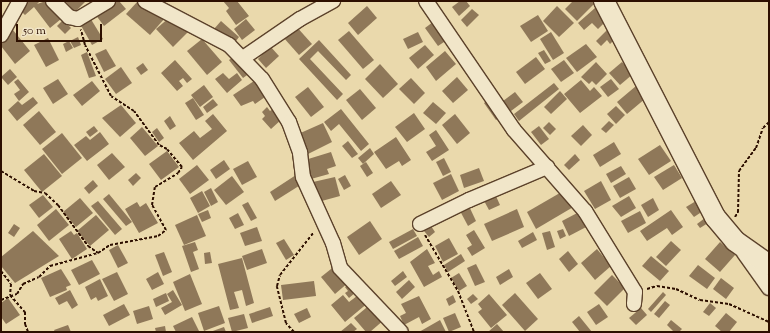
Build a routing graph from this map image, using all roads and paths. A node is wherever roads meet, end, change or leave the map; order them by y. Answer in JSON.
{"nodes":[{"id":1,"x":20,"y":1,"type":"edge"},
{"id":2,"x":53,"y":1,"type":"edge"},
{"id":3,"x":108,"y":1,"type":"edge"},
{"id":4,"x":144,"y":1,"type":"edge"},
{"id":5,"x":333,"y":1,"type":"edge"},
{"id":6,"x":426,"y":1,"type":"edge"},
{"id":7,"x":604,"y":1,"type":"edge"},
{"id":8,"x":78,"y":19,"type":"junction"},
{"id":9,"x":1,"y":35,"type":"edge"},
{"id":10,"x":243,"y":58,"type":"junction"},
{"id":11,"x":769,"y":122,"type":"edge"},
{"id":12,"x":547,"y":167,"type":"junction"},
{"id":13,"x":1,"y":171,"type":"edge"},
{"id":14,"x":321,"y":216,"type":"junction"},
{"id":15,"x":420,"y":224,"type":"joint"},
{"id":16,"x":731,"y":237,"type":"junction"},
{"id":17,"x":98,"y":253,"type":"junction"},
{"id":18,"x":769,"y":265,"type":"edge"},
{"id":19,"x":1,"y":272,"type":"edge"},
{"id":20,"x":769,"y":288,"type":"edge"},
{"id":21,"x":10,"y":295,"type":"junction"},
{"id":22,"x":634,"y":298,"type":"joint"},
{"id":23,"x":1,"y":300,"type":"edge"},
{"id":24,"x":769,"y":322,"type":"edge"},
{"id":25,"x":28,"y":332,"type":"edge"},
{"id":26,"x":294,"y":332,"type":"edge"},
{"id":27,"x":401,"y":332,"type":"edge"},
{"id":28,"x":474,"y":332,"type":"edge"}],
"edges":[{"from":1,"to":9,"type":"street"},
{"from":2,"to":8,"type":"street"},
{"from":3,"to":8,"type":"street"},
{"from":4,"to":10,"type":"street"},
{"from":5,"to":10,"type":"street"},
{"from":6,"to":12,"type":"street"},
{"from":7,"to":16,"type":"street"},
{"from":8,"to":17,"type":"path"},
{"from":10,"to":14,"type":"street"},
{"from":11,"to":16,"type":"path"},
{"from":12,"to":15,"type":"street"},
{"from":12,"to":22,"type":"street"},
{"from":13,"to":17,"type":"path"},
{"from":14,"to":26,"type":"path"},
{"from":14,"to":27,"type":"street"},
{"from":15,"to":28,"type":"path"},
{"from":16,"to":18,"type":"street"},
{"from":16,"to":20,"type":"street"},
{"from":17,"to":21,"type":"path"},
{"from":19,"to":21,"type":"path"},
{"from":21,"to":23,"type":"path"},
{"from":21,"to":25,"type":"path"},
{"from":22,"to":24,"type":"path"}]}
